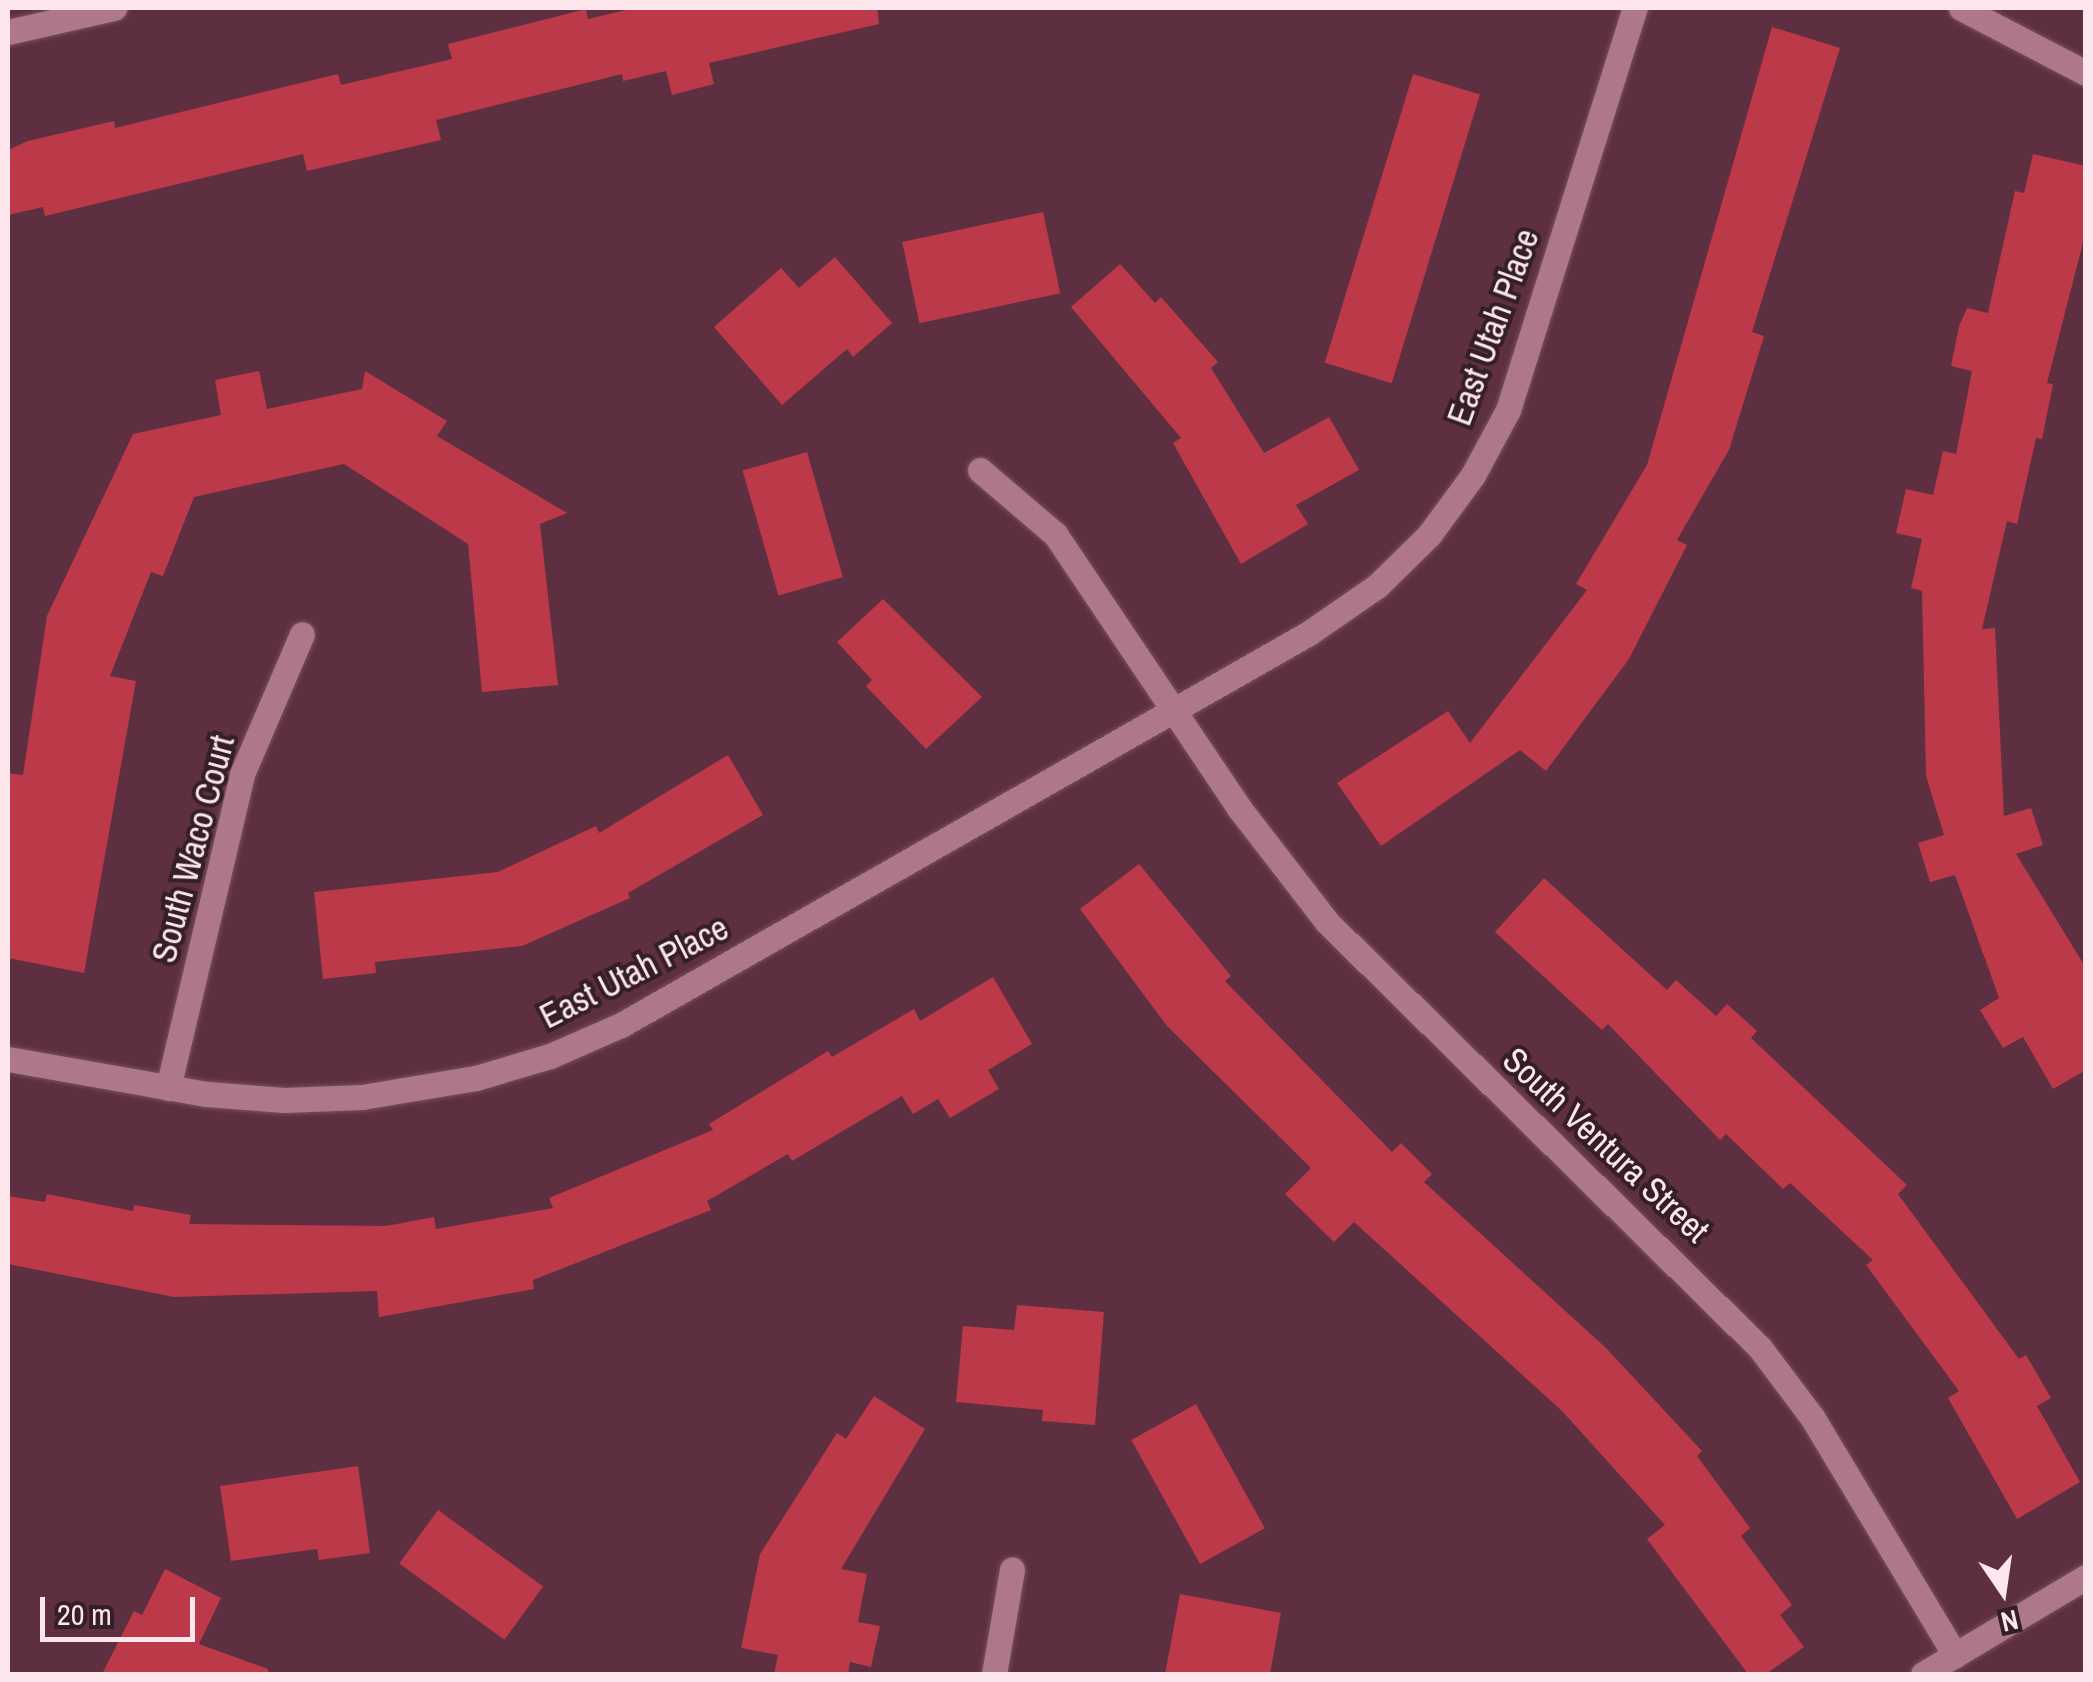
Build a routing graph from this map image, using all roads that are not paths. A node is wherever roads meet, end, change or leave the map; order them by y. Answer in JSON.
{"nodes":[{"id":1,"x":114,"y":8,"type":"edge"},
{"id":2,"x":1635,"y":8,"type":"edge"},
{"id":3,"x":1962,"y":8,"type":"edge"},
{"id":4,"x":8,"y":32,"type":"edge"},
{"id":5,"x":2086,"y":74,"type":"edge"},
{"id":6,"x":980,"y":470,"type":"dead end"},
{"id":7,"x":302,"y":634,"type":"dead end"},
{"id":8,"x":1177,"y":709,"type":"junction"},
{"id":9,"x":8,"y":1059,"type":"edge"},
{"id":10,"x":168,"y":1088,"type":"junction"},
{"id":11,"x":1012,"y":1570,"type":"dead end"},
{"id":12,"x":2086,"y":1577,"type":"edge"},
{"id":13,"x":1955,"y":1655,"type":"junction"},
{"id":14,"x":994,"y":1674,"type":"edge"},
{"id":15,"x":1922,"y":1674,"type":"edge"}],
"edges":[{"from":1,"to":4,"type":"street"},
{"from":2,"to":8,"type":"street","name":"East Utah Place"},
{"from":3,"to":5,"type":"street"},
{"from":6,"to":8,"type":"street"},
{"from":7,"to":10,"type":"street","name":"South Waco Court"},
{"from":8,"to":10,"type":"street","name":"East Utah Place"},
{"from":8,"to":13,"type":"street","name":"South Ventura Street"},
{"from":9,"to":10,"type":"street","name":"East Utah Place"},
{"from":11,"to":14,"type":"street"},
{"from":12,"to":13,"type":"street"},
{"from":13,"to":15,"type":"street"}]}
